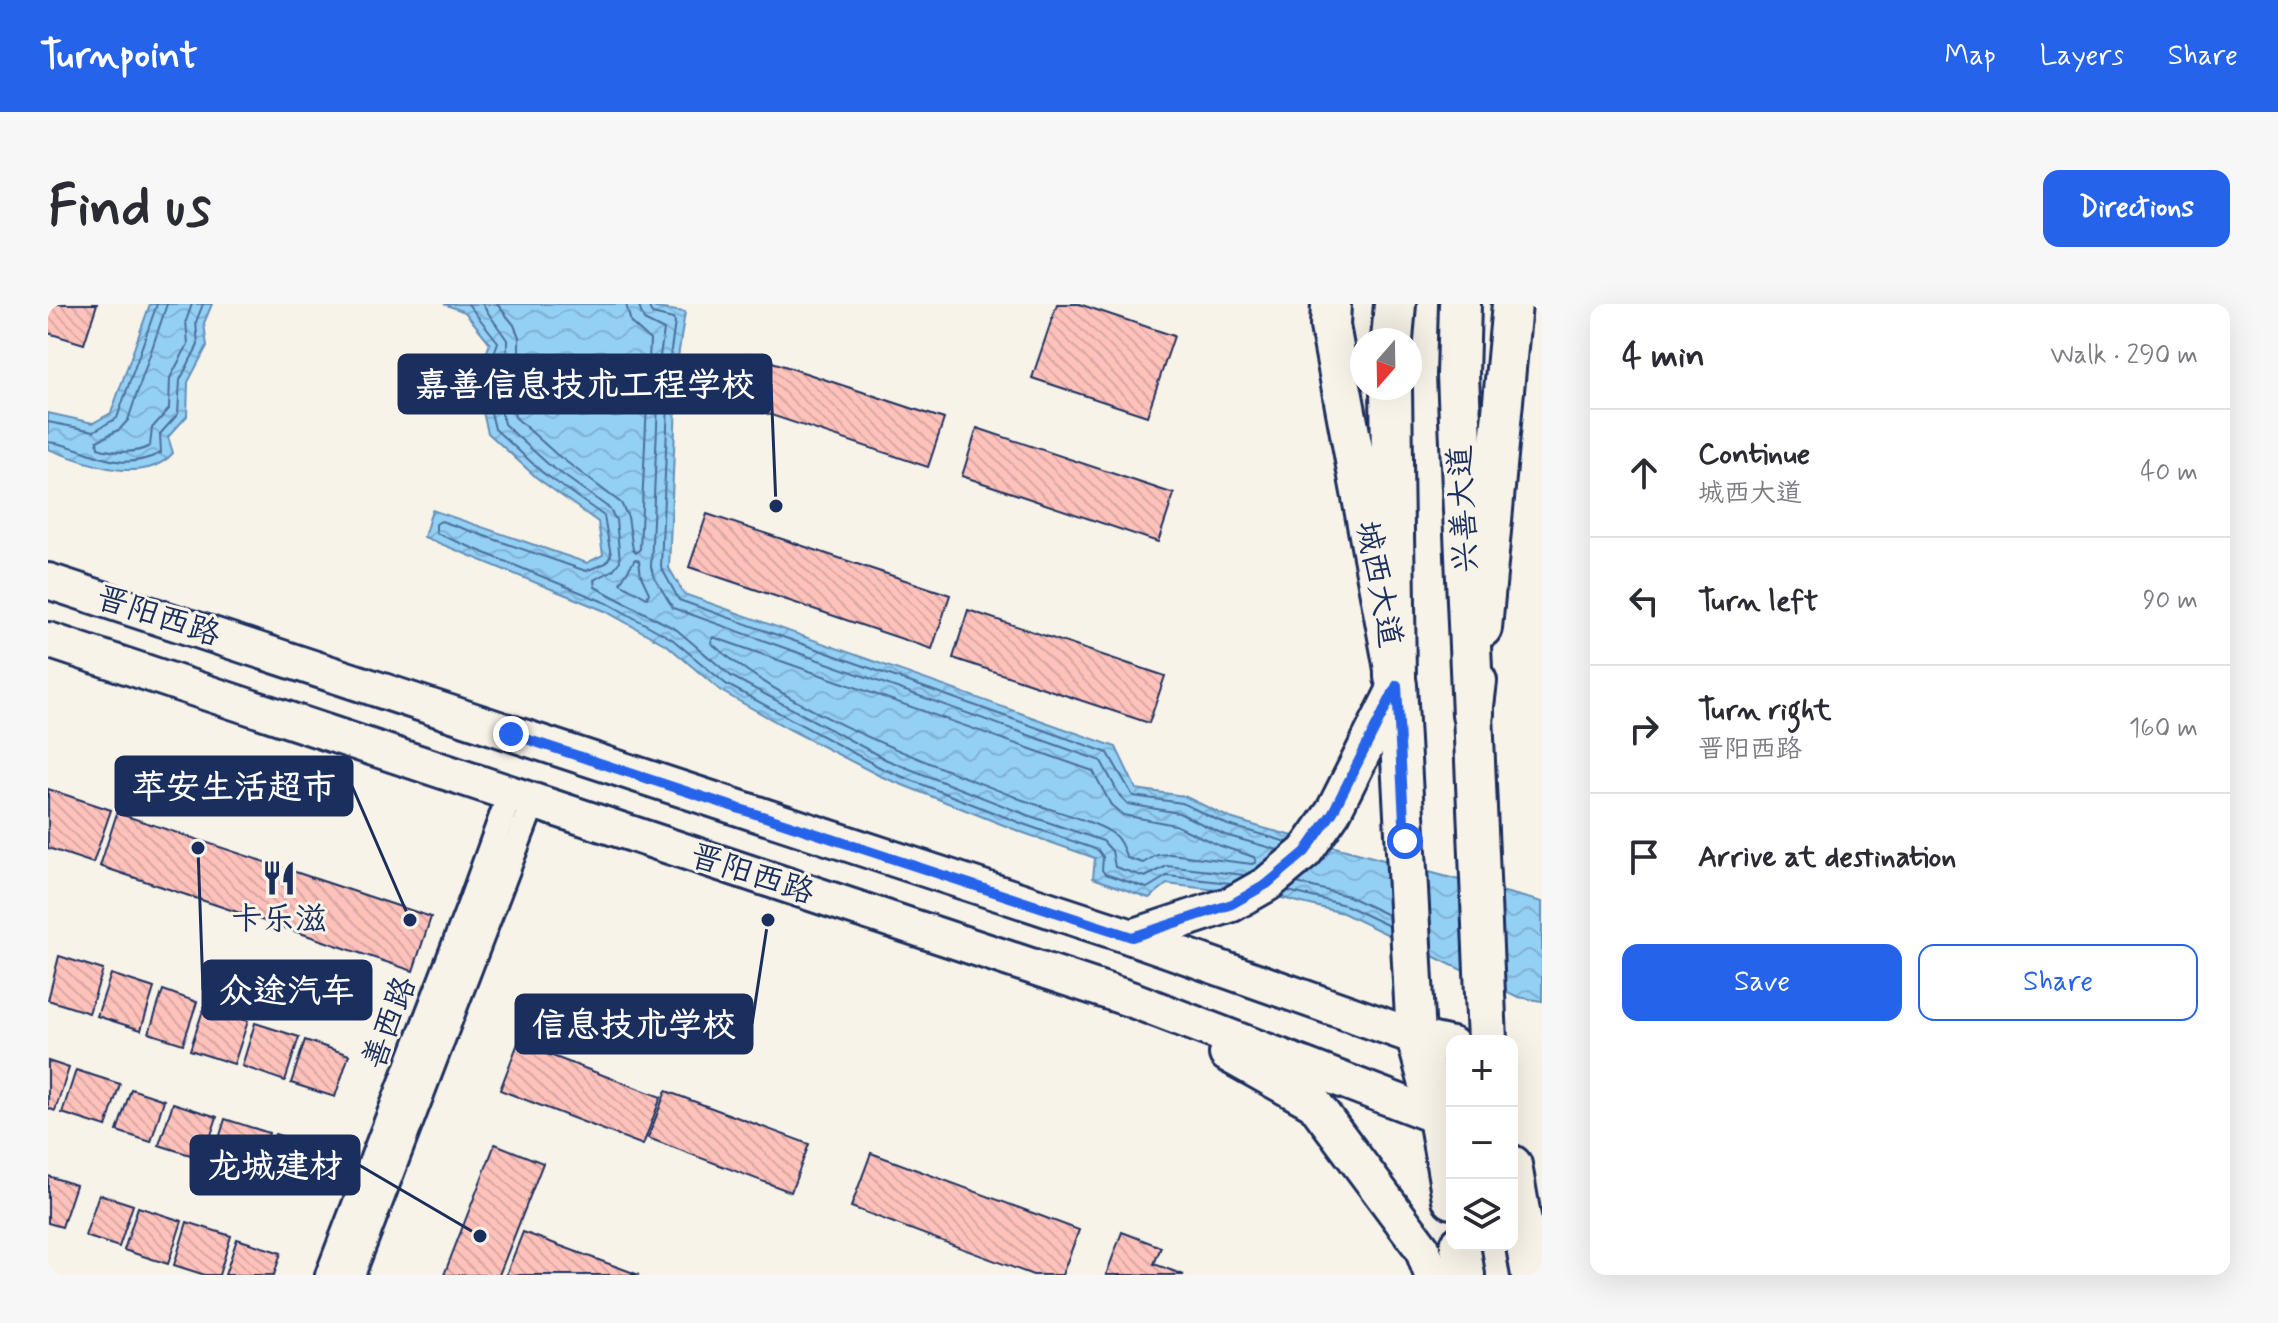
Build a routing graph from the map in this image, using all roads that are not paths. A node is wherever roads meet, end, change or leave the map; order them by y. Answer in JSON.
{"nodes":[{"id":1,"x":1331,"y":304,"type":"edge"},
{"id":2,"x":1395,"y":304,"type":"edge"},
{"id":3,"x":1460,"y":304,"type":"edge"},
{"id":4,"x":1512,"y":304,"type":"edge"},
{"id":5,"x":1393,"y":328,"type":"edge"},
{"id":6,"x":1391,"y":400,"type":"edge"},
{"id":7,"x":48,"y":581,"type":"edge"},
{"id":8,"x":48,"y":640,"type":"edge"},
{"id":9,"x":1396,"y":681,"type":"junction"},
{"id":10,"x":1473,"y":714,"type":"junction"},
{"id":11,"x":522,"y":798,"type":"junction"},
{"id":12,"x":1132,"y":937,"type":"junction"},
{"id":13,"x":1133,"y":1000,"type":"junction"},
{"id":14,"x":1487,"y":1035,"type":"edge"},
{"id":15,"x":1434,"y":1041,"type":"edge"},
{"id":16,"x":1445,"y":1120,"type":"edge"},
{"id":17,"x":1450,"y":1179,"type":"edge"},
{"id":18,"x":1514,"y":1179,"type":"edge"},
{"id":19,"x":1461,"y":1251,"type":"edge"},
{"id":20,"x":328,"y":1275,"type":"edge"},
{"id":21,"x":352,"y":1275,"type":"edge"},
{"id":22,"x":1432,"y":1275,"type":"edge"},
{"id":23,"x":1465,"y":1275,"type":"edge"},
{"id":24,"x":1531,"y":1275,"type":"edge"}],
"edges":[{"from":1,"to":9,"type":"main road","name":"城西大道"},
{"from":2,"to":5,"type":"highway"},
{"from":3,"to":10,"type":"highway","name":"兴善大道"},
{"from":4,"to":10,"type":"main road"},
{"from":6,"to":9,"type":"highway"},
{"from":7,"to":12,"type":"main road","name":"晋阳西路"},
{"from":8,"to":11,"type":"main road","name":"晋阳西路"},
{"from":9,"to":12,"type":"main road"},
{"from":9,"to":15,"type":"main road","name":"城西大道"},
{"from":10,"to":14,"type":"main road"},
{"from":11,"to":13,"type":"main road","name":"晋阳西路"},
{"from":11,"to":20,"type":"street","name":"善西路"},
{"from":11,"to":21,"type":"street","name":"善西路"},
{"from":12,"to":15,"type":"main road","name":"晋阳西路"},
{"from":13,"to":16,"type":"main road","name":"晋阳西路"},
{"from":13,"to":22,"type":"main road"},
{"from":15,"to":16,"type":"main road","name":"城西大道"},
{"from":16,"to":17,"type":"main road","name":"城西大道"},
{"from":18,"to":24,"type":"main road"},
{"from":19,"to":23,"type":"main road"}]}
